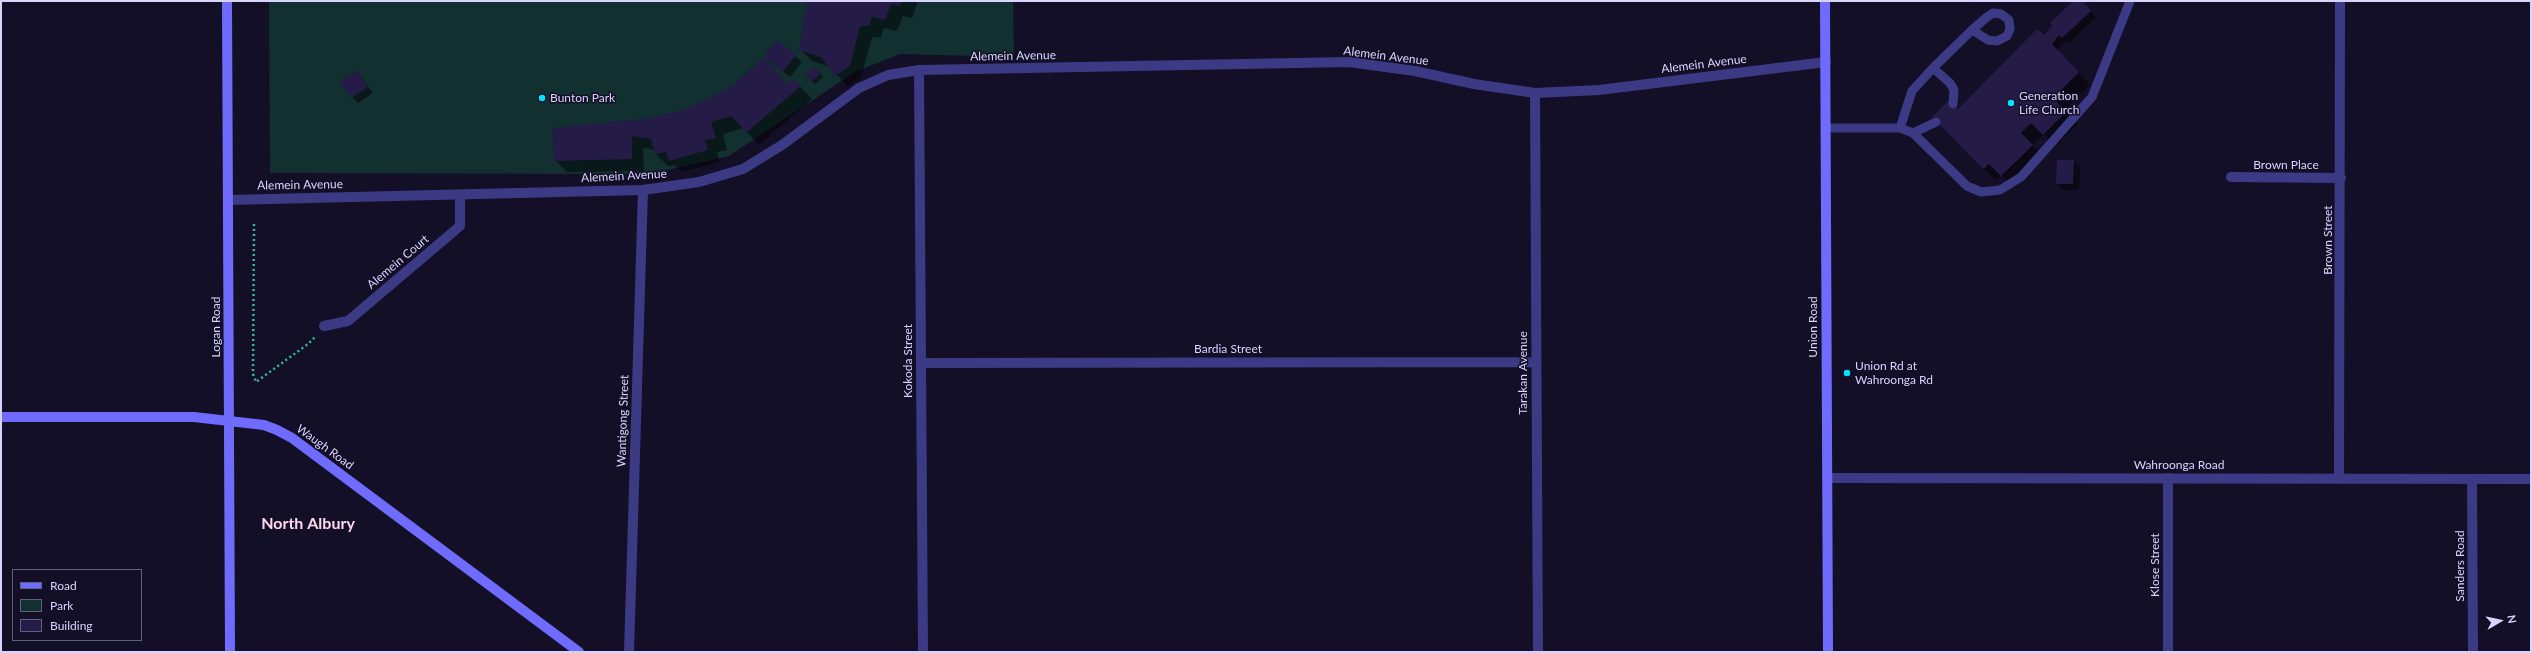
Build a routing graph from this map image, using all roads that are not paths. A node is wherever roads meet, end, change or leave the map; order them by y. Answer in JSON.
{"nodes":[{"id":1,"x":227,"y":1,"type":"edge"},
{"id":2,"x":1824,"y":1,"type":"edge"},
{"id":3,"x":2130,"y":1,"type":"edge"},
{"id":4,"x":2340,"y":1,"type":"edge"},
{"id":5,"x":1972,"y":30,"type":"dead end"},
{"id":6,"x":1826,"y":62,"type":"junction"},
{"id":7,"x":1934,"y":68,"type":"junction"},
{"id":8,"x":919,"y":70,"type":"junction"},
{"id":9,"x":1535,"y":93,"type":"junction"},
{"id":10,"x":1953,"y":104,"type":"dead end"},
{"id":11,"x":1936,"y":122,"type":"dead end"},
{"id":12,"x":1826,"y":128,"type":"junction"},
{"id":13,"x":1900,"y":128,"type":"junction"},
{"id":14,"x":1913,"y":133,"type":"junction"},
{"id":15,"x":2231,"y":177,"type":"dead end"},
{"id":16,"x":2341,"y":178,"type":"junction"},
{"id":17,"x":643,"y":190,"type":"junction"},
{"id":18,"x":460,"y":195,"type":"junction"},
{"id":19,"x":228,"y":200,"type":"junction"},
{"id":20,"x":324,"y":326,"type":"road end"},
{"id":21,"x":1535,"y":362,"type":"junction"},
{"id":22,"x":922,"y":363,"type":"junction"},
{"id":23,"x":1,"y":418,"type":"edge"},
{"id":24,"x":229,"y":421,"type":"junction"},
{"id":25,"x":1827,"y":478,"type":"junction"},
{"id":26,"x":2168,"y":478,"type":"junction"},
{"id":27,"x":2339,"y":479,"type":"junction"},
{"id":28,"x":2472,"y":479,"type":"junction"},
{"id":29,"x":2531,"y":479,"type":"edge"},
{"id":30,"x":230,"y":652,"type":"edge"},
{"id":31,"x":579,"y":652,"type":"edge"},
{"id":32,"x":629,"y":652,"type":"edge"},
{"id":33,"x":923,"y":652,"type":"edge"},
{"id":34,"x":1538,"y":652,"type":"edge"},
{"id":35,"x":1828,"y":652,"type":"edge"},
{"id":36,"x":2168,"y":652,"type":"edge"},
{"id":37,"x":2473,"y":652,"type":"edge"}],
"edges":[{"from":1,"to":19,"type":"main road","name":"Logan Road"},
{"from":2,"to":6,"type":"main road","name":"Union Road"},
{"from":3,"to":14,"type":"lane"},
{"from":4,"to":16,"type":"street","name":"Brown Street"},
{"from":5,"to":7,"type":"lane"},
{"from":6,"to":9,"type":"street","name":"Alemein Avenue"},
{"from":6,"to":12,"type":"main road","name":"Union Road"},
{"from":7,"to":10,"type":"lane"},
{"from":7,"to":13,"type":"lane"},
{"from":8,"to":9,"type":"street","name":"Alemein Avenue"},
{"from":8,"to":17,"type":"street","name":"Alemein Avenue"},
{"from":8,"to":22,"type":"street","name":"Kokoda Street"},
{"from":9,"to":21,"type":"street","name":"Tarakan Avenue"},
{"from":11,"to":14,"type":"lane"},
{"from":12,"to":13,"type":"lane"},
{"from":12,"to":25,"type":"main road","name":"Union Road"},
{"from":13,"to":14,"type":"lane"},
{"from":15,"to":16,"type":"street","name":"Brown Place"},
{"from":16,"to":27,"type":"street","name":"Brown Street"},
{"from":17,"to":18,"type":"street","name":"Alemein Avenue"},
{"from":17,"to":32,"type":"street","name":"Wantigong Street"},
{"from":18,"to":19,"type":"street","name":"Alemein Avenue"},
{"from":18,"to":20,"type":"street","name":"Alemein Court"},
{"from":19,"to":24,"type":"main road","name":"Logan Road"},
{"from":21,"to":22,"type":"street","name":"Bardia Street"},
{"from":21,"to":34,"type":"street","name":"Tarakan Avenue"},
{"from":22,"to":33,"type":"street","name":"Kokoda Street"},
{"from":23,"to":24,"type":"main road","name":"Waugh Road"},
{"from":24,"to":30,"type":"main road","name":"Logan Road"},
{"from":24,"to":31,"type":"main road","name":"Waugh Road"},
{"from":25,"to":26,"type":"street","name":"Wahroonga Road"},
{"from":25,"to":35,"type":"main road","name":"Union Road"},
{"from":26,"to":27,"type":"street","name":"Wahroonga Road"},
{"from":26,"to":36,"type":"street","name":"Klose Street"},
{"from":27,"to":28,"type":"street","name":"Wahroonga Road"},
{"from":28,"to":29,"type":"street","name":"Wahroonga Road"},
{"from":28,"to":37,"type":"street","name":"Sanders Road"}]}
